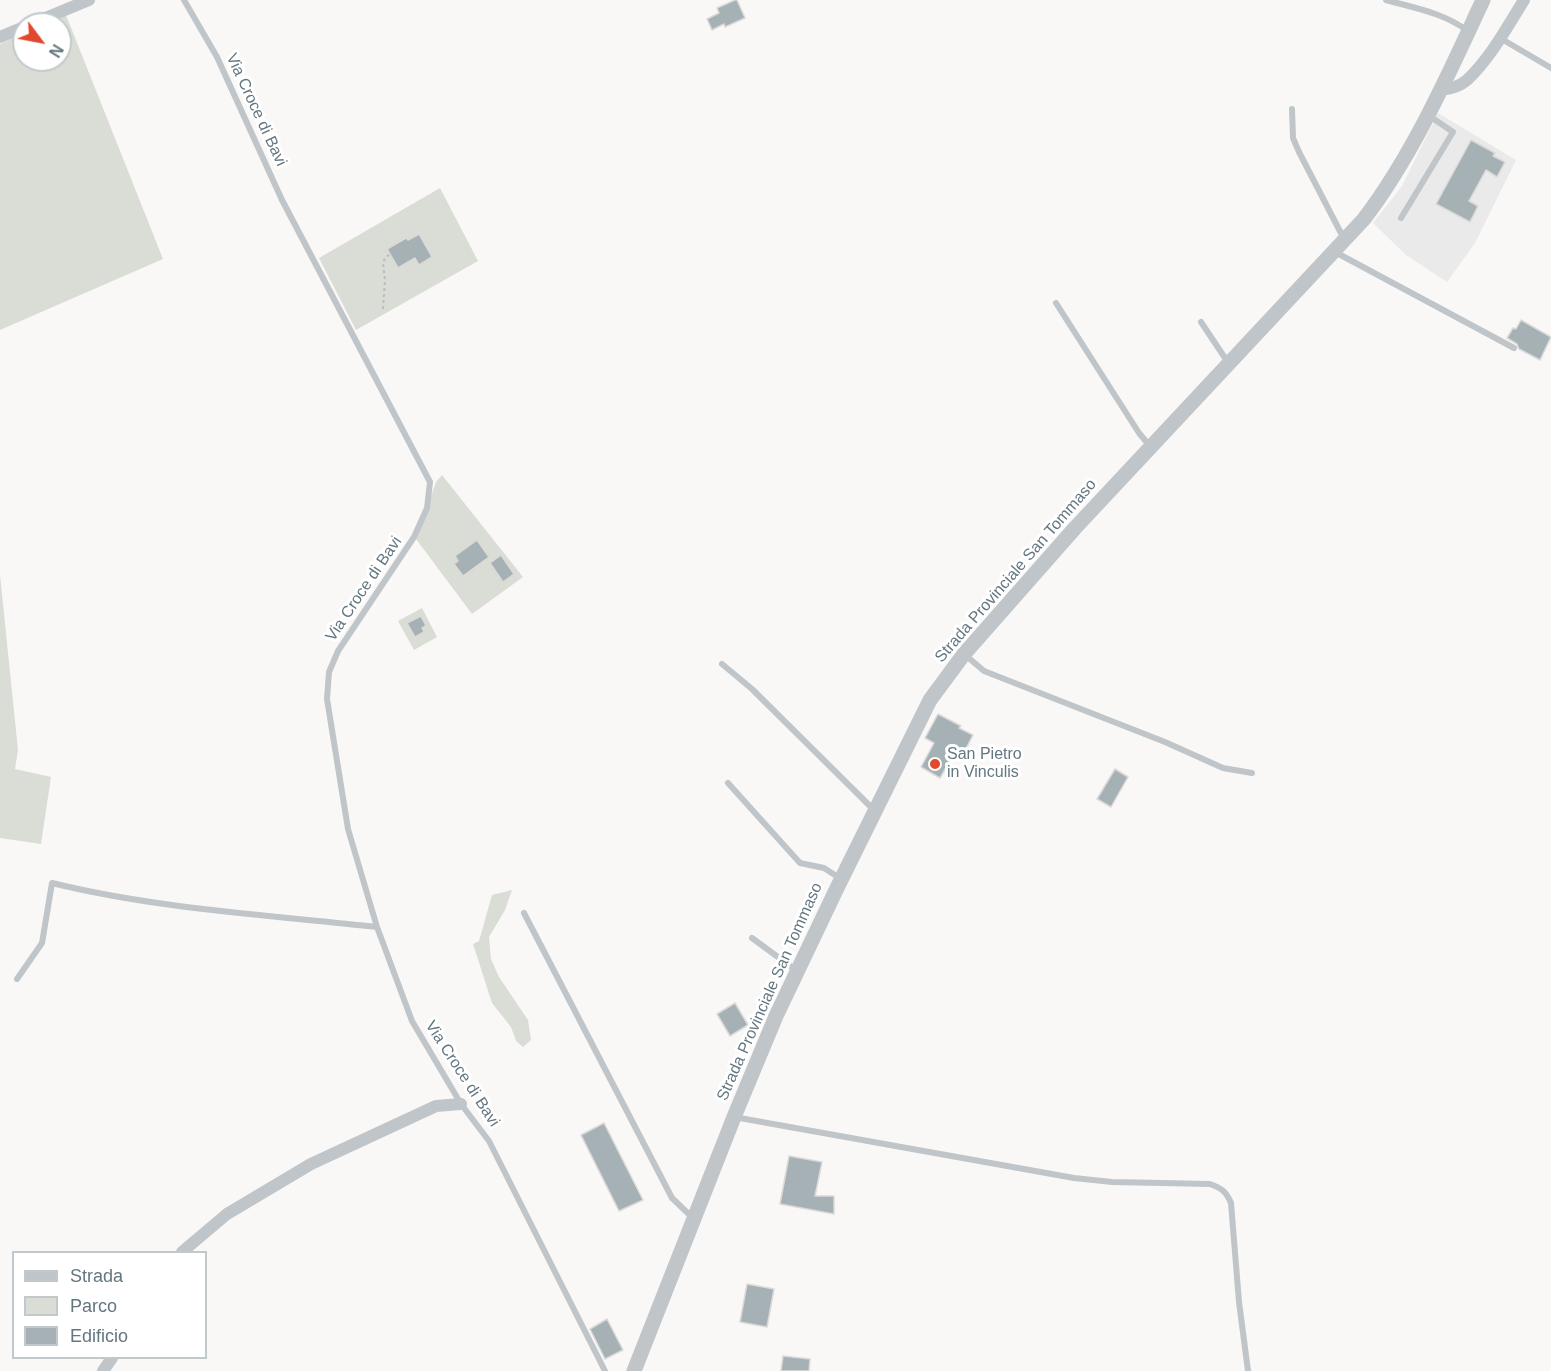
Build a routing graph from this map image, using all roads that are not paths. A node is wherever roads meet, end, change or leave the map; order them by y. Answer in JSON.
{"nodes":[{"id":1,"x":88,"y":0,"type":"edge"},
{"id":2,"x":184,"y":0,"type":"edge"},
{"id":3,"x":1386,"y":0,"type":"edge"},
{"id":4,"x":1483,"y":0,"type":"edge"},
{"id":5,"x":1524,"y":0,"type":"edge"},
{"id":6,"x":60,"y":12,"type":"edge"},
{"id":7,"x":1468,"y":32,"type":"junction"},
{"id":8,"x":1499,"y":38,"type":"junction"},
{"id":9,"x":1551,"y":68,"type":"edge"},
{"id":10,"x":1441,"y":90,"type":"junction"},
{"id":11,"x":1292,"y":109,"type":"dead end"},
{"id":12,"x":1428,"y":115,"type":"junction"},
{"id":13,"x":1401,"y":218,"type":"dead end"},
{"id":14,"x":1339,"y":245,"type":"junction"},
{"id":15,"x":1056,"y":303,"type":"dead end"},
{"id":16,"x":1201,"y":322,"type":"dead end"},
{"id":17,"x":1514,"y":348,"type":"dead end"},
{"id":18,"x":1229,"y":364,"type":"junction"},
{"id":19,"x":1151,"y":447,"type":"junction"},
{"id":20,"x":964,"y":654,"type":"junction"},
{"id":21,"x":722,"y":664,"type":"dead end"},
{"id":22,"x":1252,"y":773,"type":"dead end"},
{"id":23,"x":728,"y":783,"type":"dead end"},
{"id":24,"x":875,"y":811,"type":"junction"},
{"id":25,"x":841,"y":879,"type":"junction"},
{"id":26,"x":524,"y":913,"type":"dead end"},
{"id":27,"x":377,"y":927,"type":"junction"},
{"id":28,"x":752,"y":938,"type":"dead end"},
{"id":29,"x":797,"y":971,"type":"junction"},
{"id":30,"x":17,"y":979,"type":"dead end"},
{"id":31,"x":461,"y":1104,"type":"junction"},
{"id":32,"x":734,"y":1117,"type":"junction"},
{"id":33,"x":694,"y":1220,"type":"junction"},
{"id":34,"x":183,"y":1251,"type":"edge"},
{"id":35,"x":606,"y":1371,"type":"edge"},
{"id":36,"x":634,"y":1371,"type":"edge"},
{"id":37,"x":1248,"y":1371,"type":"edge"}],
"edges":[{"from":1,"to":6,"type":"street"},
{"from":2,"to":27,"type":"lane","name":"Via Croce di Bavi"},
{"from":3,"to":7,"type":"lane"},
{"from":4,"to":7,"type":"street","name":"Strada Provinciale San Tommaso"},
{"from":5,"to":8,"type":"street"},
{"from":7,"to":10,"type":"street","name":"Strada Provinciale San Tommaso"},
{"from":8,"to":9,"type":"lane"},
{"from":8,"to":10,"type":"street"},
{"from":10,"to":12,"type":"street","name":"Strada Provinciale San Tommaso"},
{"from":11,"to":14,"type":"lane"},
{"from":12,"to":13,"type":"lane"},
{"from":12,"to":14,"type":"street","name":"Strada Provinciale San Tommaso"},
{"from":14,"to":17,"type":"lane"},
{"from":14,"to":18,"type":"street","name":"Strada Provinciale San Tommaso"},
{"from":15,"to":19,"type":"lane"},
{"from":16,"to":18,"type":"lane"},
{"from":18,"to":19,"type":"street","name":"Strada Provinciale San Tommaso"},
{"from":19,"to":20,"type":"street","name":"Strada Provinciale San Tommaso"},
{"from":20,"to":22,"type":"lane"},
{"from":20,"to":24,"type":"street","name":"Strada Provinciale San Tommaso"},
{"from":21,"to":24,"type":"lane"},
{"from":23,"to":25,"type":"lane"},
{"from":24,"to":25,"type":"street","name":"Strada Provinciale San Tommaso"},
{"from":25,"to":29,"type":"street","name":"Strada Provinciale San Tommaso"},
{"from":26,"to":33,"type":"lane"},
{"from":27,"to":30,"type":"lane"},
{"from":27,"to":31,"type":"lane","name":"Via Croce di Bavi"},
{"from":28,"to":29,"type":"lane"},
{"from":29,"to":32,"type":"street","name":"Strada Provinciale San Tommaso"},
{"from":31,"to":34,"type":"street"},
{"from":31,"to":35,"type":"lane","name":"Via Croce di Bavi"},
{"from":32,"to":33,"type":"street","name":"Strada Provinciale San Tommaso"},
{"from":32,"to":37,"type":"lane"},
{"from":33,"to":36,"type":"street","name":"Strada Provinciale San Tommaso"}]}
